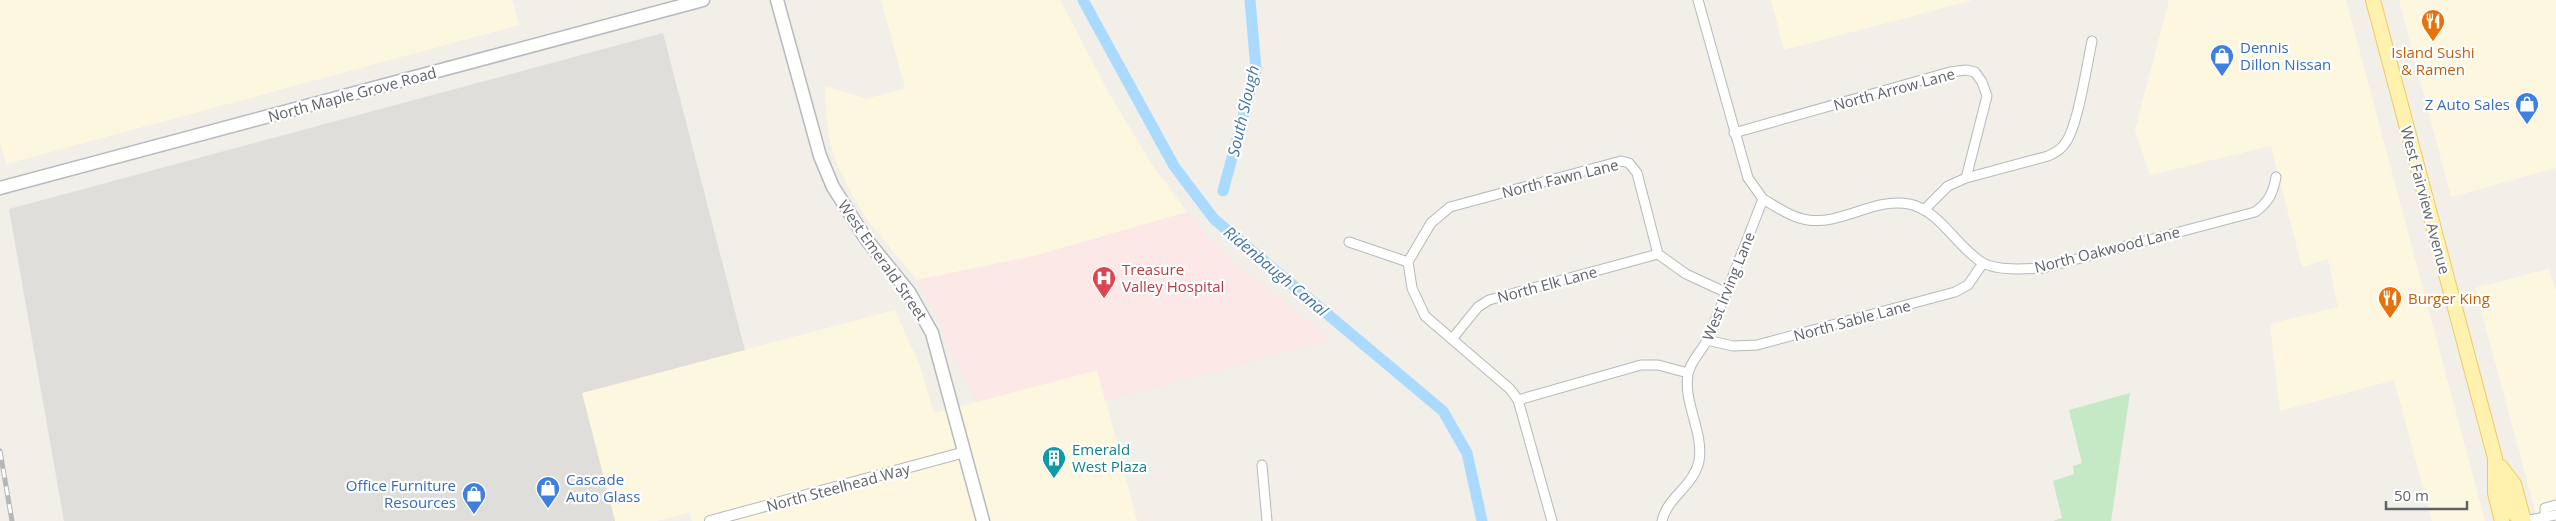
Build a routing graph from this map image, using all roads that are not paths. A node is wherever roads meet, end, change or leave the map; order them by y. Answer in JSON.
{"nodes":[{"id":1,"x":703,"y":0,"type":"edge"},
{"id":2,"x":778,"y":0,"type":"edge"},
{"id":3,"x":1698,"y":0,"type":"edge"},
{"id":4,"x":2373,"y":0,"type":"edge"},
{"id":5,"x":2092,"y":41,"type":"dead end"},
{"id":6,"x":1734,"y":133,"type":"junction"},
{"id":7,"x":2276,"y":177,"type":"dead end"},
{"id":8,"x":1966,"y":178,"type":"junction"},
{"id":9,"x":0,"y":188,"type":"edge"},
{"id":10,"x":1763,"y":199,"type":"junction"},
{"id":11,"x":1925,"y":209,"type":"junction"},
{"id":12,"x":1349,"y":242,"type":"dead end"},
{"id":13,"x":1658,"y":254,"type":"junction"},
{"id":14,"x":1408,"y":262,"type":"junction"},
{"id":15,"x":1983,"y":263,"type":"junction"},
{"id":16,"x":1726,"y":292,"type":"junction"},
{"id":17,"x":1452,"y":339,"type":"junction"},
{"id":18,"x":1707,"y":340,"type":"junction"},
{"id":19,"x":1688,"y":373,"type":"junction"},
{"id":20,"x":1518,"y":400,"type":"junction"},
{"id":21,"x":965,"y":452,"type":"junction"},
{"id":22,"x":2495,"y":458,"type":"junction"},
{"id":23,"x":1262,"y":465,"type":"dead end"},
{"id":24,"x":2556,"y":505,"type":"edge"},
{"id":25,"x":2556,"y":515,"type":"edge"},
{"id":26,"x":2545,"y":516,"type":"junction"},
{"id":27,"x":710,"y":521,"type":"edge"},
{"id":28,"x":983,"y":521,"type":"edge"},
{"id":29,"x":1267,"y":521,"type":"edge"},
{"id":30,"x":1552,"y":521,"type":"edge"},
{"id":31,"x":1662,"y":521,"type":"edge"},
{"id":32,"x":2502,"y":521,"type":"edge"},
{"id":33,"x":2524,"y":521,"type":"edge"}],
"edges":[{"from":1,"to":9,"type":"main road","name":"North Maple Grove Road"},
{"from":2,"to":21,"type":"main road","name":"West Emerald Street"},
{"from":3,"to":6,"type":"street"},
{"from":4,"to":22,"type":"main road","name":"West Fairview Avenue"},
{"from":5,"to":8,"type":"street"},
{"from":6,"to":8,"type":"street","name":"North Arrow Lane"},
{"from":6,"to":10,"type":"street"},
{"from":7,"to":15,"type":"street","name":"North Oakwood Lane"},
{"from":8,"to":11,"type":"street"},
{"from":10,"to":11,"type":"street"},
{"from":10,"to":16,"type":"street","name":"West Irving Lane"},
{"from":11,"to":15,"type":"street"},
{"from":12,"to":14,"type":"street"},
{"from":13,"to":14,"type":"street","name":"North Fawn Lane"},
{"from":13,"to":16,"type":"street"},
{"from":13,"to":17,"type":"street","name":"North Elk Lane"},
{"from":14,"to":17,"type":"street"},
{"from":15,"to":18,"type":"street","name":"North Sable Lane"},
{"from":16,"to":18,"type":"street","name":"West Irving Lane"},
{"from":17,"to":20,"type":"street"},
{"from":18,"to":19,"type":"street","name":"West Irving Lane"},
{"from":19,"to":20,"type":"street"},
{"from":19,"to":31,"type":"street"},
{"from":20,"to":30,"type":"street"},
{"from":21,"to":27,"type":"street","name":"North Steelhead Way"},
{"from":21,"to":28,"type":"main road","name":"West Emerald Street"},
{"from":22,"to":32,"type":"main road","name":"West Fairview Avenue"},
{"from":22,"to":33,"type":"main road","name":"West Fairview Avenue"},
{"from":23,"to":29,"type":"street"},
{"from":24,"to":26,"type":"street"},
{"from":25,"to":26,"type":"street"},
{"from":26,"to":33,"type":"street"}]}
